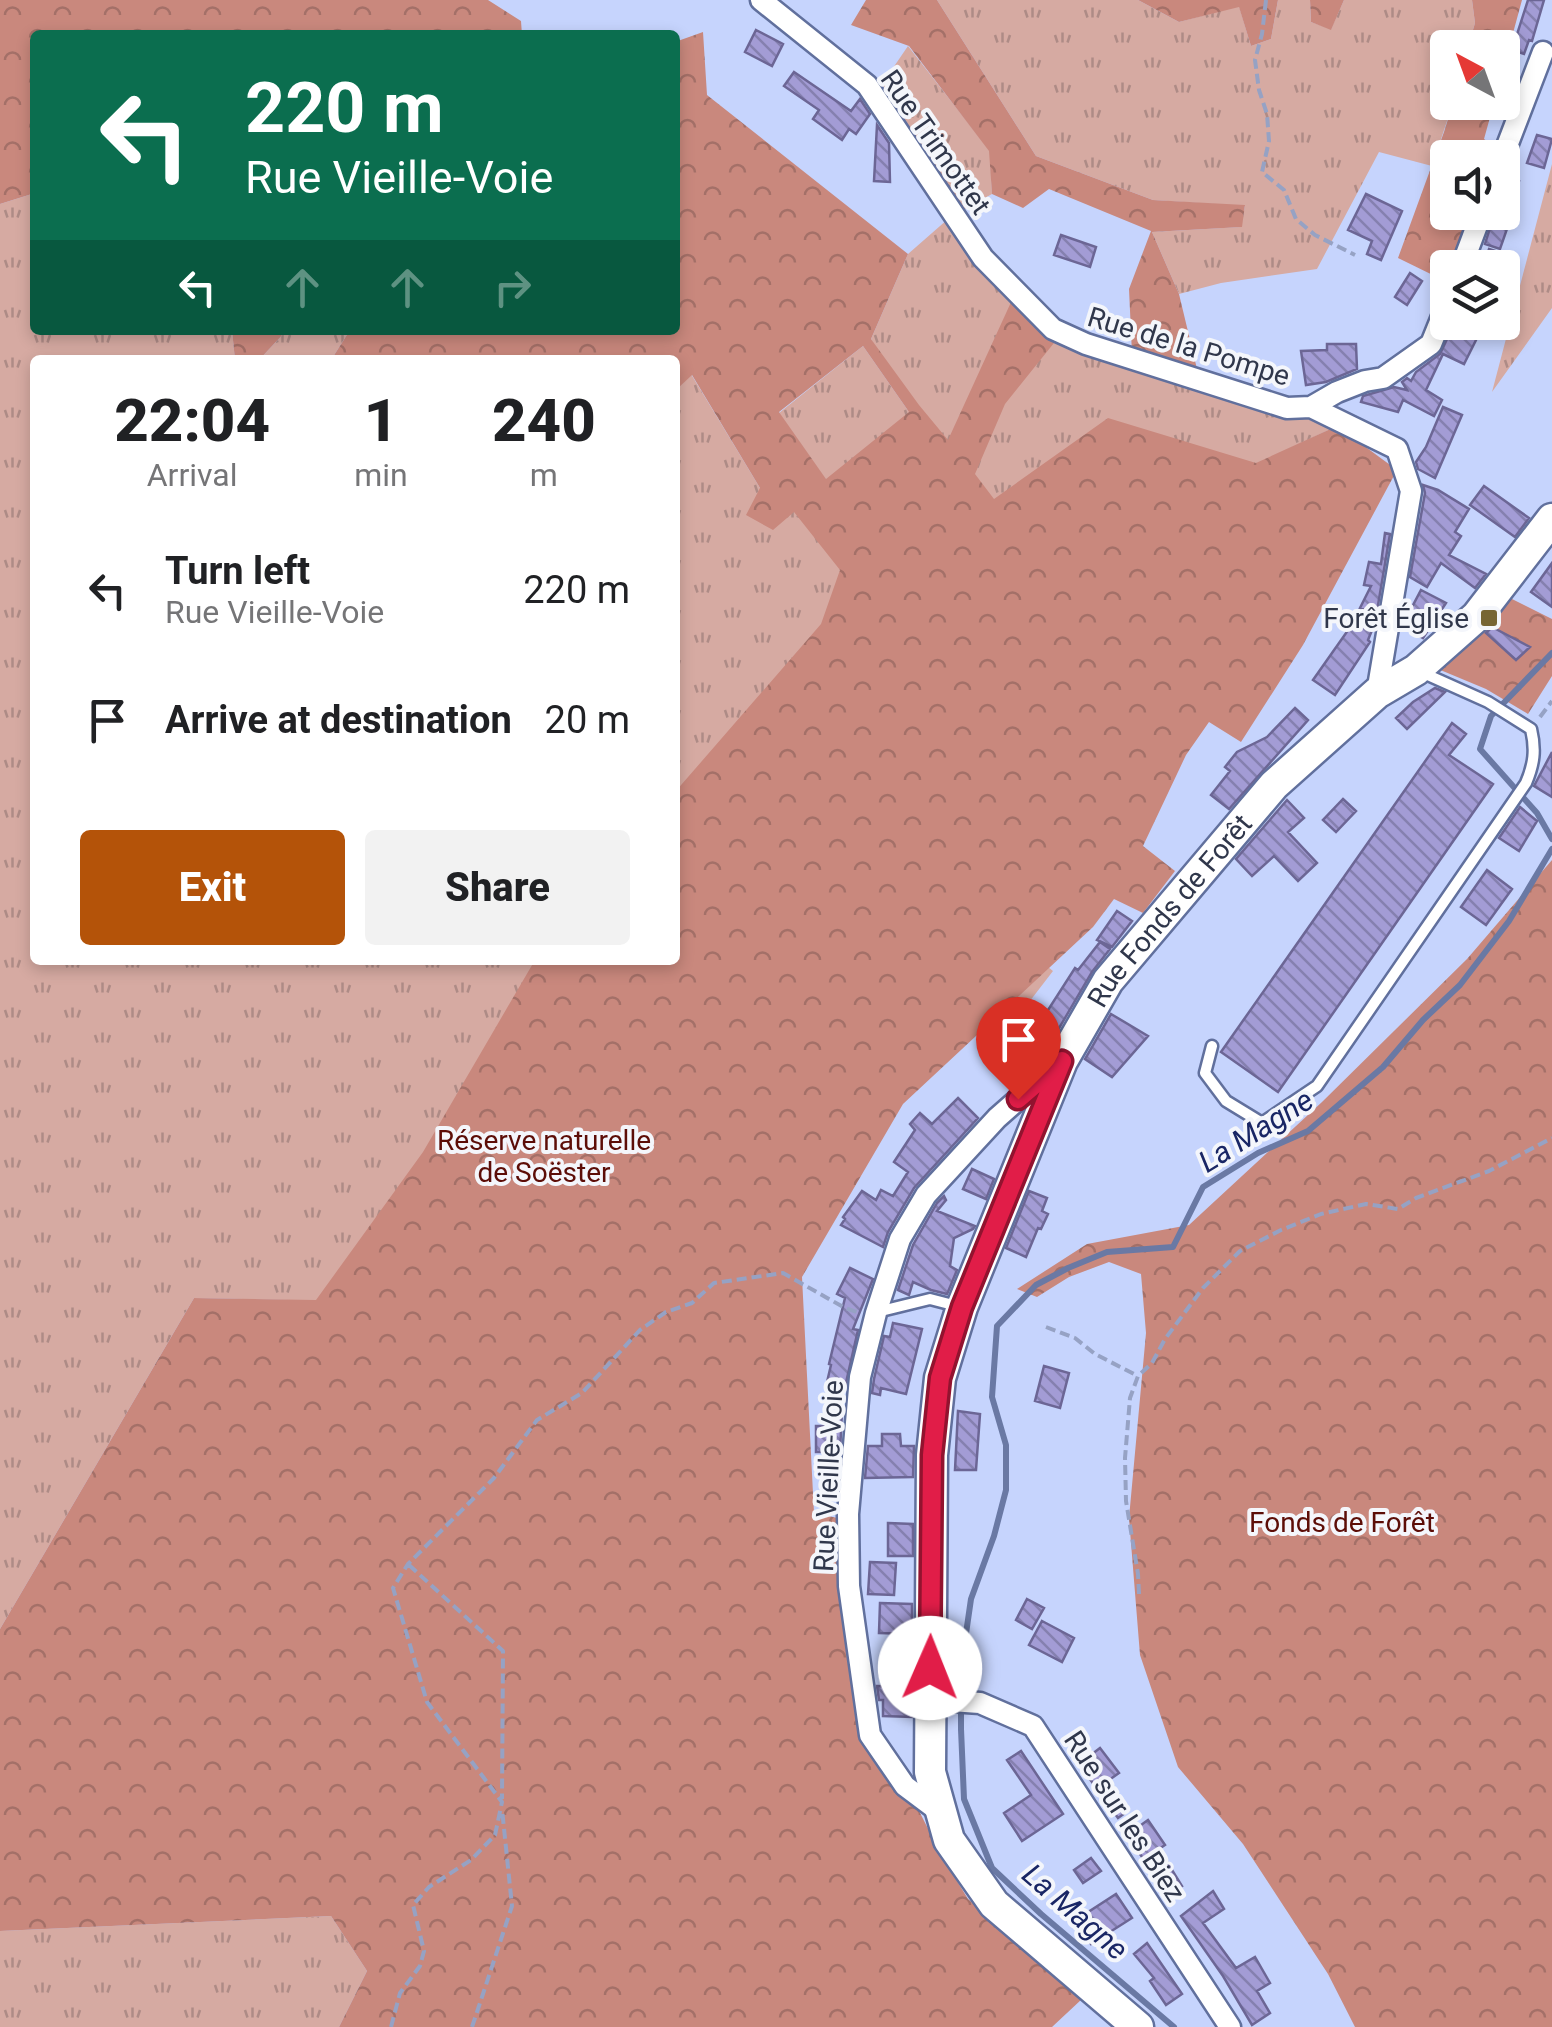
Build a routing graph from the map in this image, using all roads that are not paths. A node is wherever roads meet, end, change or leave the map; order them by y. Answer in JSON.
{"nodes":[{"id":1,"x":762,"y":0,"type":"edge"},
{"id":2,"x":1544,"y":52,"type":"dead end"},
{"id":3,"x":1509,"y":140,"type":"edge"},
{"id":4,"x":1052,"y":329,"type":"joint"},
{"id":5,"x":1433,"y":340,"type":"edge"},
{"id":6,"x":1312,"y":407,"type":"junction"},
{"id":7,"x":1552,"y":519,"type":"edge"},
{"id":8,"x":1416,"y":670,"type":"junction"},
{"id":9,"x":1377,"y":693,"type":"junction"},
{"id":10,"x":1212,"y":1046,"type":"dead end"},
{"id":11,"x":1062,"y":1061,"type":"junction"},
{"id":12,"x":962,"y":1307,"type":"junction"},
{"id":13,"x":876,"y":1312,"type":"junction"},
{"id":14,"x":940,"y":1702,"type":"junction"},
{"id":15,"x":942,"y":1813,"type":"junction"},
{"id":16,"x":1138,"y":2027,"type":"edge"},
{"id":17,"x":1230,"y":2027,"type":"edge"}],
"edges":[{"from":1,"to":4,"type":"street","name":"Rue Trimottet"},
{"from":2,"to":3,"type":"street"},
{"from":4,"to":6,"type":"street","name":"Rue de la Pompe"},
{"from":5,"to":6,"type":"street","name":"Rue de la Pompe"},
{"from":6,"to":9,"type":"street","name":"Rue de la Pompe"},
{"from":7,"to":8,"type":"main road","name":"Rue Fonds de Forêt"},
{"from":8,"to":9,"type":"main road","name":"Rue Fonds de Forêt"},
{"from":8,"to":10,"type":"lane"},
{"from":9,"to":11,"type":"main road","name":"Rue Fonds de Forêt"},
{"from":11,"to":12,"type":"main road","name":"Rue Fonds de Forêt"},
{"from":11,"to":13,"type":"street","name":"Rue Vieille-Voie"},
{"from":12,"to":13,"type":"lane"},
{"from":12,"to":14,"type":"main road","name":"Rue Fonds de Forêt"},
{"from":13,"to":15,"type":"street","name":"Rue Vieille-Voie"},
{"from":14,"to":15,"type":"main road","name":"Rue Fonds de Forêt"},
{"from":14,"to":17,"type":"street","name":"Rue sur les Biez"},
{"from":15,"to":16,"type":"main road","name":"Rue Fonds de Forêt"}]}
